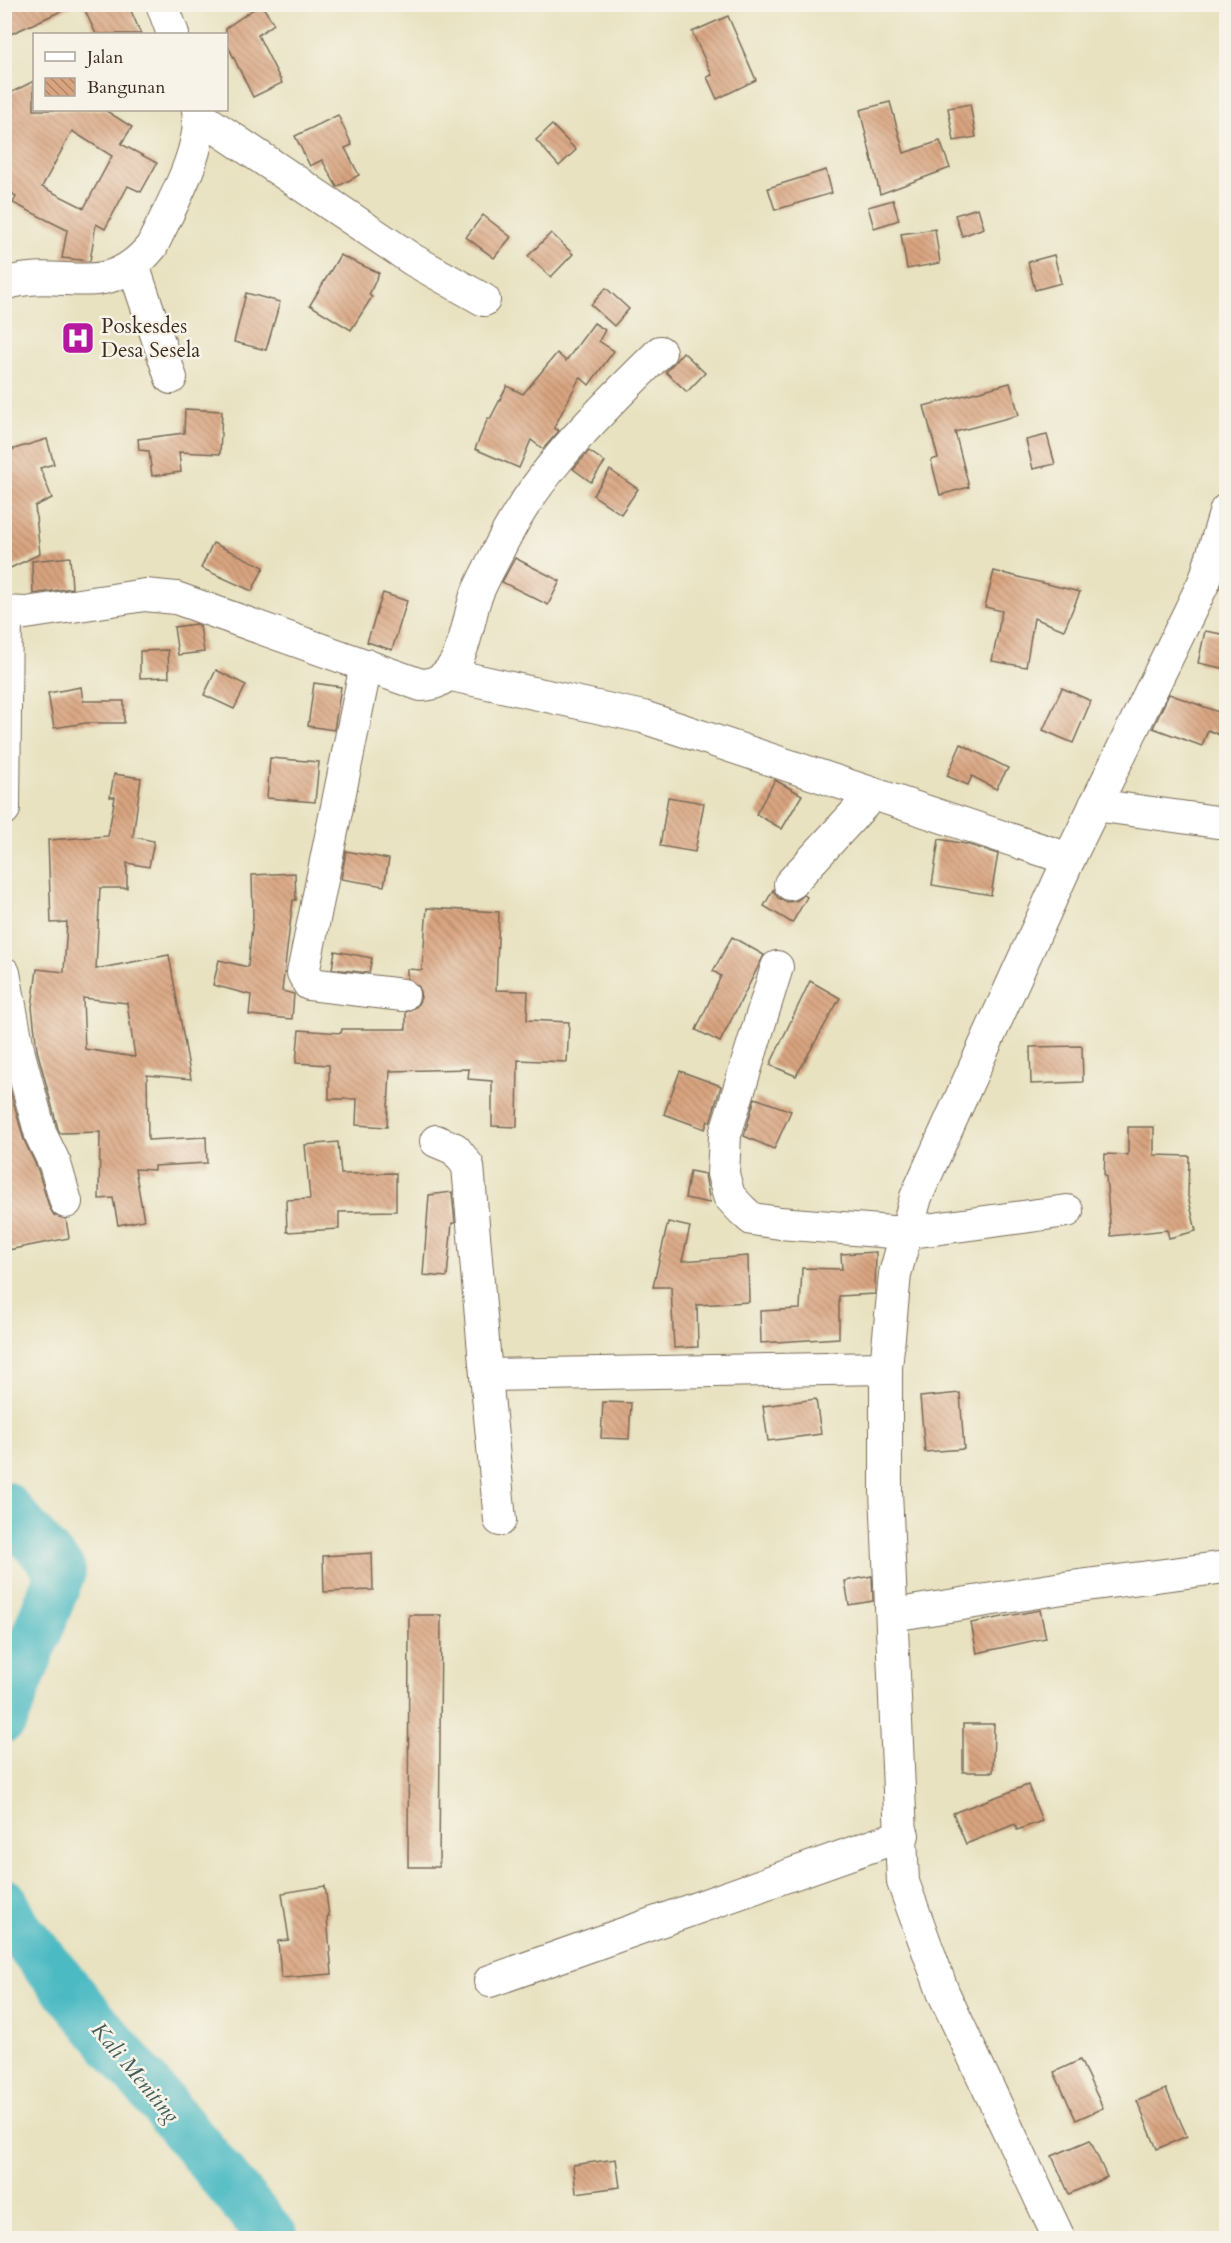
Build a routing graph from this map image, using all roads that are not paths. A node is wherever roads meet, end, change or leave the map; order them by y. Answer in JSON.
{"nodes":[{"id":1,"x":162,"y":4,"type":"edge"},
{"id":2,"x":173,"y":33,"type":"edge"},
{"id":3,"x":198,"y":112,"type":"edge"},
{"id":4,"x":134,"y":265,"type":"junction"},
{"id":5,"x":4,"y":284,"type":"edge"},
{"id":6,"x":484,"y":300,"type":"dead end"},
{"id":7,"x":660,"y":352,"type":"dead end"},
{"id":8,"x":171,"y":378,"type":"dead end"},
{"id":9,"x":1227,"y":510,"type":"edge"},
{"id":10,"x":5,"y":612,"type":"edge"},
{"id":11,"x":366,"y":665,"type":"junction"},
{"id":12,"x":447,"y":674,"type":"junction"},
{"id":13,"x":873,"y":794,"type":"junction"},
{"id":14,"x":1095,"y":805,"type":"junction"},
{"id":15,"x":4,"y":809,"type":"edge"},
{"id":16,"x":1217,"y":822,"type":"dead end"},
{"id":17,"x":1069,"y":859,"type":"junction"},
{"id":18,"x":790,"y":884,"type":"dead end"},
{"id":19,"x":777,"y":967,"type":"dead end"},
{"id":20,"x":4,"y":973,"type":"edge"},
{"id":21,"x":403,"y":995,"type":"dead end"},
{"id":22,"x":436,"y":1141,"type":"dead end"},
{"id":23,"x":66,"y":1202,"type":"dead end"},
{"id":24,"x":1067,"y":1211,"type":"dead end"},
{"id":25,"x":904,"y":1233,"type":"junction"},
{"id":26,"x":886,"y":1368,"type":"junction"},
{"id":27,"x":486,"y":1375,"type":"junction"},
{"id":28,"x":500,"y":1520,"type":"dead end"},
{"id":29,"x":1225,"y":1571,"type":"edge"},
{"id":30,"x":892,"y":1614,"type":"junction"},
{"id":31,"x":903,"y":1835,"type":"junction"},
{"id":32,"x":490,"y":1981,"type":"dead end"},
{"id":33,"x":1059,"y":2238,"type":"edge"}],
"edges":[{"from":1,"to":2,"type":"street"},
{"from":3,"to":4,"type":"street"},
{"from":3,"to":6,"type":"street"},
{"from":4,"to":5,"type":"street"},
{"from":4,"to":8,"type":"street"},
{"from":7,"to":12,"type":"street"},
{"from":9,"to":14,"type":"street"},
{"from":10,"to":11,"type":"street"},
{"from":10,"to":15,"type":"street"},
{"from":11,"to":12,"type":"street"},
{"from":11,"to":21,"type":"street"},
{"from":12,"to":13,"type":"street"},
{"from":13,"to":17,"type":"street"},
{"from":13,"to":18,"type":"street"},
{"from":14,"to":16,"type":"street"},
{"from":14,"to":17,"type":"street"},
{"from":17,"to":25,"type":"street"},
{"from":19,"to":25,"type":"street"},
{"from":20,"to":23,"type":"street"},
{"from":22,"to":27,"type":"street"},
{"from":24,"to":25,"type":"street"},
{"from":25,"to":26,"type":"street"},
{"from":26,"to":27,"type":"street"},
{"from":26,"to":30,"type":"street"},
{"from":27,"to":28,"type":"street"},
{"from":29,"to":30,"type":"street"},
{"from":30,"to":31,"type":"street"},
{"from":31,"to":32,"type":"street"},
{"from":31,"to":33,"type":"street"}]}
